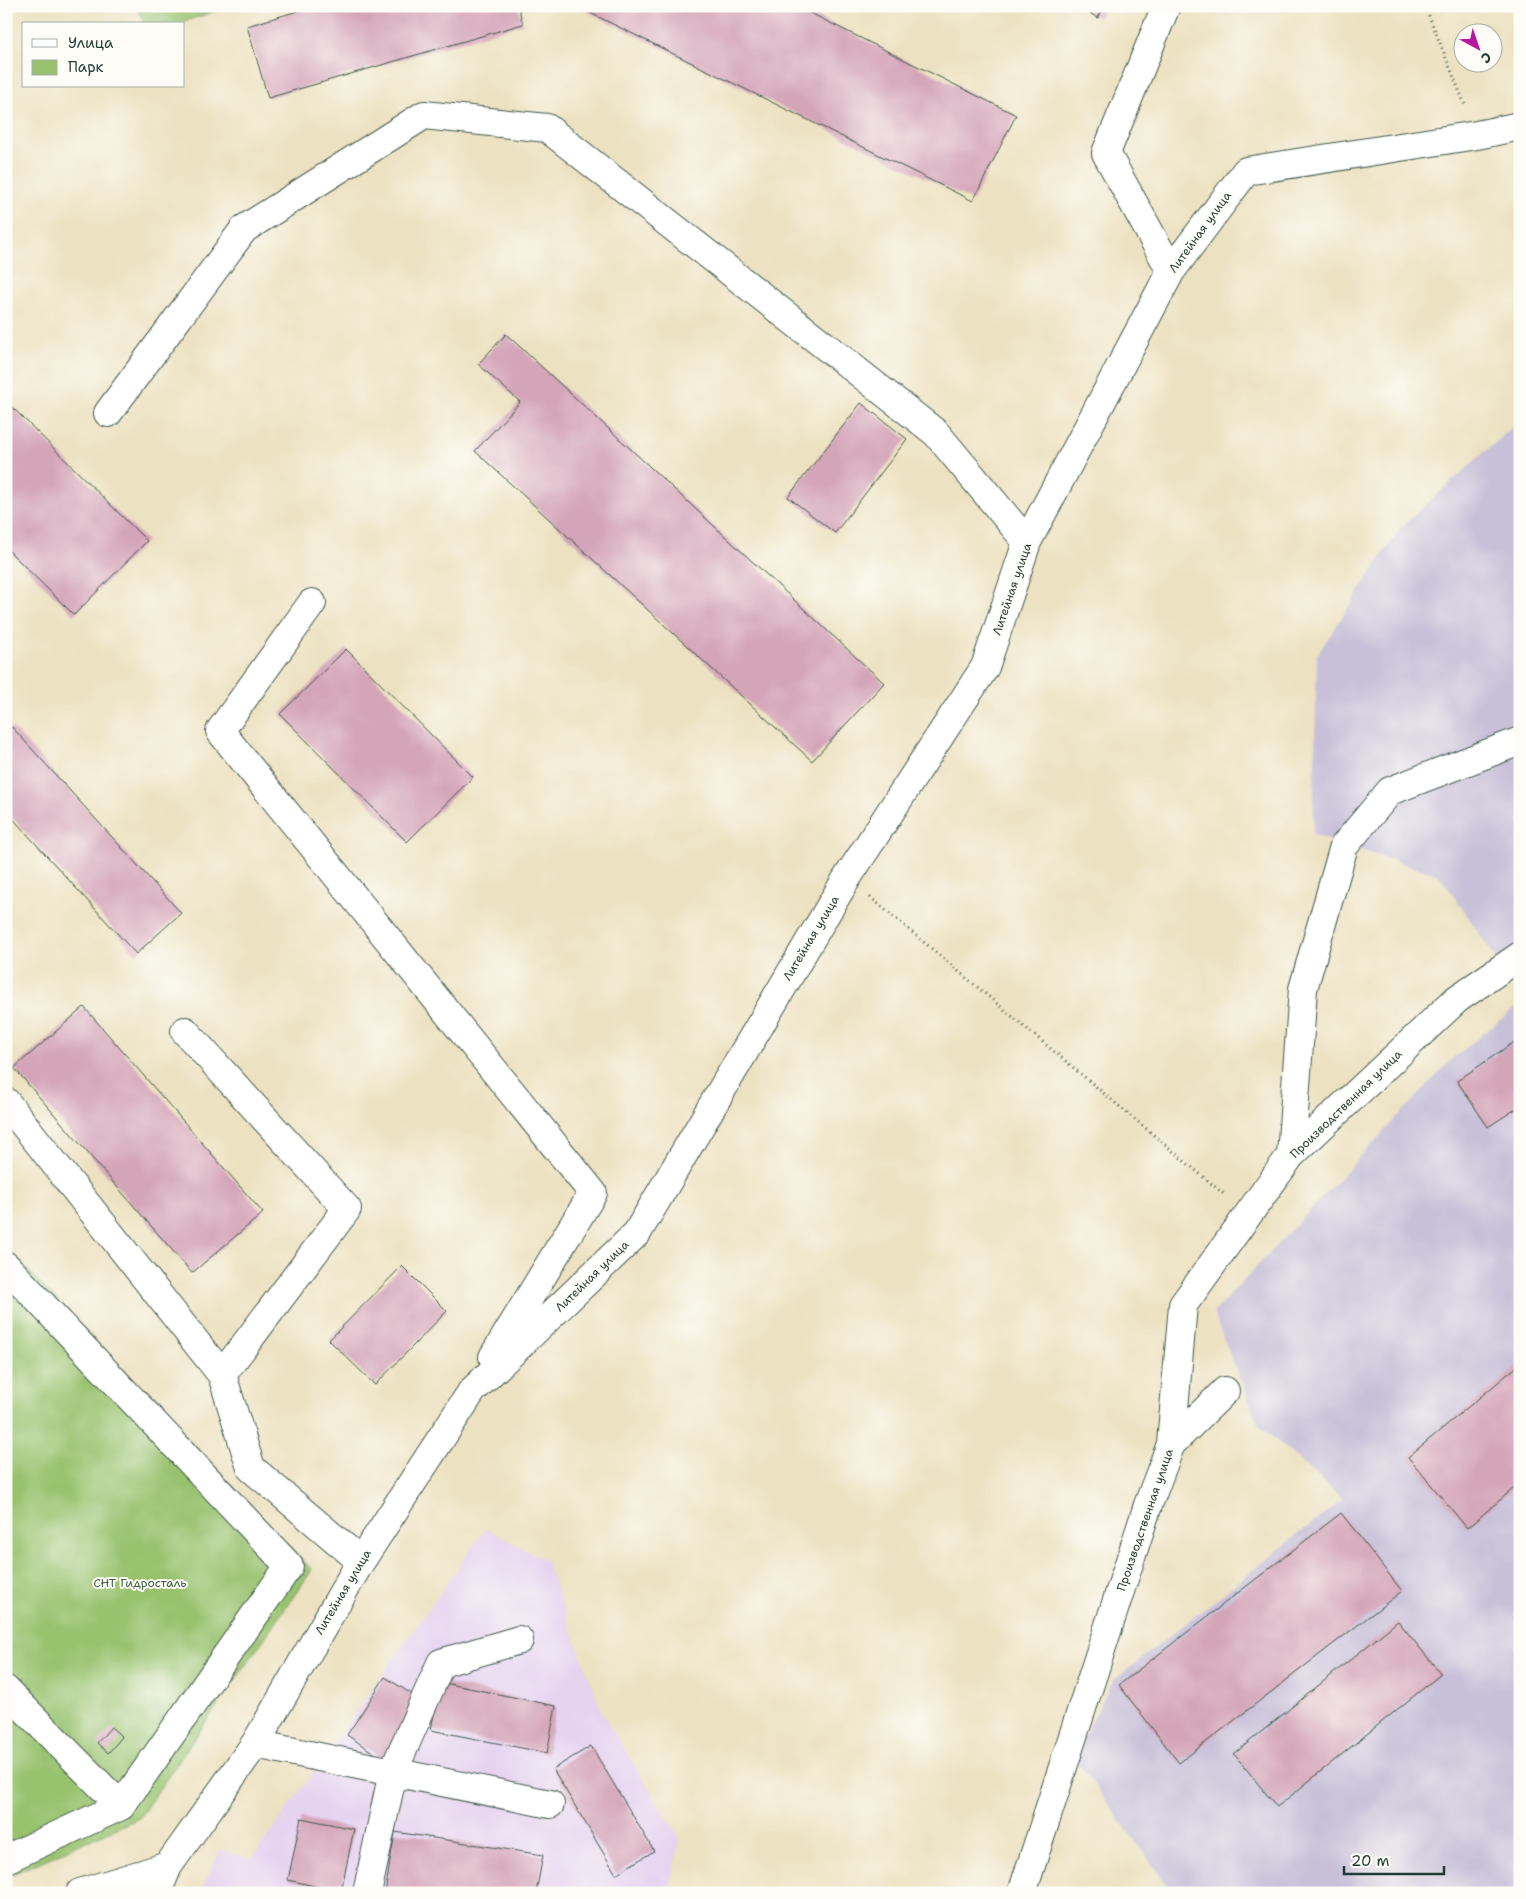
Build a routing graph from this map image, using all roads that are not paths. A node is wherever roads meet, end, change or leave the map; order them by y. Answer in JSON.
{"nodes":[{"id":1,"x":1166,"y":6,"type":"edge"},
{"id":2,"x":1520,"y":126,"type":"edge"},
{"id":3,"x":1171,"y":271,"type":"junction"},
{"id":4,"x":108,"y":413,"type":"dead end"},
{"id":5,"x":1027,"y":542,"type":"junction"},
{"id":6,"x":312,"y":604,"type":"dead end"},
{"id":7,"x":1520,"y":741,"type":"edge"},
{"id":8,"x":1520,"y":956,"type":"edge"},
{"id":9,"x":185,"y":1031,"type":"dead end"},
{"id":10,"x":6,"y":1102,"type":"edge"},
{"id":11,"x":1291,"y":1155,"type":"junction"},
{"id":12,"x":6,"y":1266,"type":"edge"},
{"id":13,"x":222,"y":1375,"type":"junction"},
{"id":14,"x":472,"y":1391,"type":"junction"},
{"id":15,"x":1225,"y":1391,"type":"dead end"},
{"id":16,"x":1171,"y":1444,"type":"junction"},
{"id":17,"x":361,"y":1561,"type":"junction"},
{"id":18,"x":519,"y":1640,"type":"dead end"},
{"id":19,"x":6,"y":1690,"type":"edge"},
{"id":20,"x":255,"y":1744,"type":"junction"},
{"id":21,"x":392,"y":1772,"type":"junction"},
{"id":22,"x":550,"y":1804,"type":"dead end"},
{"id":23,"x":121,"y":1806,"type":"junction"},
{"id":24,"x":6,"y":1859,"type":"edge"},
{"id":25,"x":168,"y":1866,"type":"junction"},
{"id":26,"x":80,"y":1893,"type":"edge"},
{"id":27,"x":157,"y":1893,"type":"edge"},
{"id":28,"x":367,"y":1893,"type":"edge"},
{"id":29,"x":1022,"y":1893,"type":"edge"}],
"edges":[{"from":1,"to":3,"type":"street"},
{"from":2,"to":3,"type":"street","name":"Литейная улица"},
{"from":3,"to":5,"type":"street","name":"Литейная улица"},
{"from":4,"to":5,"type":"street"},
{"from":5,"to":14,"type":"street","name":"Литейная улица"},
{"from":6,"to":14,"type":"street"},
{"from":7,"to":11,"type":"street"},
{"from":8,"to":11,"type":"street","name":"Производственная улица"},
{"from":9,"to":13,"type":"street"},
{"from":10,"to":13,"type":"street"},
{"from":11,"to":16,"type":"street","name":"Производственная улица"},
{"from":12,"to":23,"type":"street"},
{"from":13,"to":17,"type":"street"},
{"from":14,"to":17,"type":"street","name":"Литейная улица"},
{"from":15,"to":16,"type":"street"},
{"from":16,"to":29,"type":"street","name":"Производственная улица"},
{"from":17,"to":20,"type":"street","name":"Литейная улица"},
{"from":18,"to":21,"type":"street"},
{"from":19,"to":23,"type":"street"},
{"from":20,"to":21,"type":"street"},
{"from":20,"to":25,"type":"street","name":"Литейная улица"},
{"from":21,"to":22,"type":"street"},
{"from":21,"to":28,"type":"street"},
{"from":23,"to":24,"type":"street"},
{"from":25,"to":26,"type":"street"},
{"from":25,"to":27,"type":"street","name":"Литейная улица"}]}
